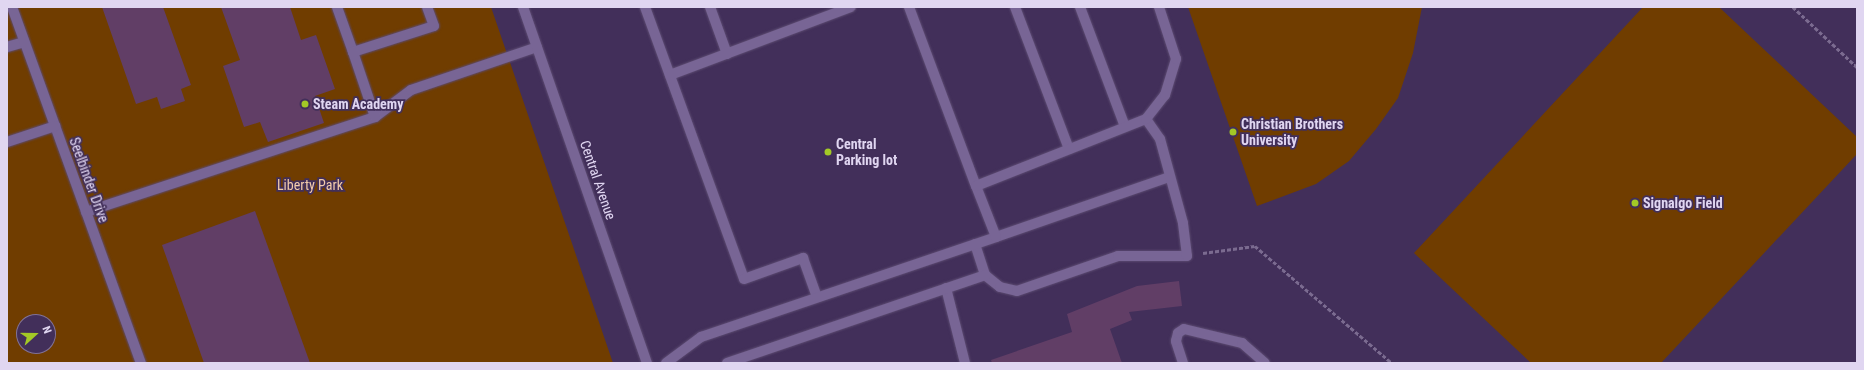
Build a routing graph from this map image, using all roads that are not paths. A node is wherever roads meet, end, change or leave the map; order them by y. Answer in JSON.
{"nodes":[{"id":1,"x":12,"y":7,"type":"edge"},
{"id":2,"x":337,"y":7,"type":"edge"},
{"id":3,"x":427,"y":7,"type":"edge"},
{"id":4,"x":522,"y":7,"type":"edge"},
{"id":5,"x":645,"y":7,"type":"edge"},
{"id":6,"x":710,"y":7,"type":"edge"},
{"id":7,"x":909,"y":7,"type":"edge"},
{"id":8,"x":1015,"y":7,"type":"edge"},
{"id":9,"x":1080,"y":7,"type":"edge"},
{"id":10,"x":1159,"y":7,"type":"edge"},
{"id":11,"x":847,"y":8,"type":"edge"},
{"id":12,"x":24,"y":42,"type":"junction"},
{"id":13,"x":7,"y":47,"type":"edge"},
{"id":14,"x":536,"y":47,"type":"junction"},
{"id":15,"x":353,"y":52,"type":"junction"},
{"id":16,"x":727,"y":54,"type":"junction"},
{"id":17,"x":670,"y":75,"type":"junction"},
{"id":18,"x":376,"y":117,"type":"junction"},
{"id":19,"x":1146,"y":119,"type":"junction"},
{"id":20,"x":55,"y":126,"type":"junction"},
{"id":21,"x":1125,"y":127,"type":"junction"},
{"id":22,"x":7,"y":142,"type":"edge"},
{"id":23,"x":1068,"y":149,"type":"junction"},
{"id":24,"x":1169,"y":177,"type":"junction"},
{"id":25,"x":976,"y":186,"type":"junction"},
{"id":26,"x":86,"y":212,"type":"junction"},
{"id":27,"x":996,"y":237,"type":"junction"},
{"id":28,"x":975,"y":244,"type":"junction"},
{"id":29,"x":985,"y":275,"type":"junction"},
{"id":30,"x":946,"y":288,"type":"junction"},
{"id":31,"x":817,"y":297,"type":"junction"},
{"id":32,"x":141,"y":363,"type":"edge"},
{"id":33,"x":647,"y":363,"type":"edge"},
{"id":34,"x":666,"y":363,"type":"edge"},
{"id":35,"x":727,"y":363,"type":"edge"},
{"id":36,"x":965,"y":363,"type":"edge"},
{"id":37,"x":1183,"y":363,"type":"edge"},
{"id":38,"x":1265,"y":363,"type":"edge"}],
"edges":[{"from":1,"to":12,"type":"street","name":"Seelbinder Drive"},
{"from":2,"to":15,"type":"street"},
{"from":3,"to":15,"type":"street"},
{"from":4,"to":14,"type":"street","name":"Central Avenue"},
{"from":5,"to":17,"type":"street"},
{"from":6,"to":16,"type":"street"},
{"from":7,"to":25,"type":"street"},
{"from":8,"to":23,"type":"street"},
{"from":9,"to":21,"type":"street"},
{"from":10,"to":19,"type":"street"},
{"from":11,"to":16,"type":"street"},
{"from":12,"to":13,"type":"street"},
{"from":12,"to":20,"type":"street","name":"Seelbinder Drive"},
{"from":14,"to":18,"type":"street"},
{"from":14,"to":33,"type":"street","name":"Central Avenue"},
{"from":15,"to":18,"type":"street"},
{"from":16,"to":17,"type":"street"},
{"from":17,"to":31,"type":"street"},
{"from":18,"to":26,"type":"street"},
{"from":19,"to":21,"type":"street"},
{"from":19,"to":24,"type":"street"},
{"from":20,"to":22,"type":"street"},
{"from":20,"to":26,"type":"street","name":"Seelbinder Drive"},
{"from":21,"to":23,"type":"street"},
{"from":23,"to":25,"type":"street"},
{"from":24,"to":27,"type":"street"},
{"from":24,"to":29,"type":"street"},
{"from":25,"to":27,"type":"street"},
{"from":26,"to":32,"type":"street","name":"Seelbinder Drive"},
{"from":27,"to":28,"type":"street"},
{"from":28,"to":29,"type":"street"},
{"from":28,"to":31,"type":"street"},
{"from":29,"to":30,"type":"street"},
{"from":30,"to":35,"type":"street"},
{"from":30,"to":36,"type":"street"},
{"from":31,"to":34,"type":"street"},
{"from":37,"to":38,"type":"street"}]}
